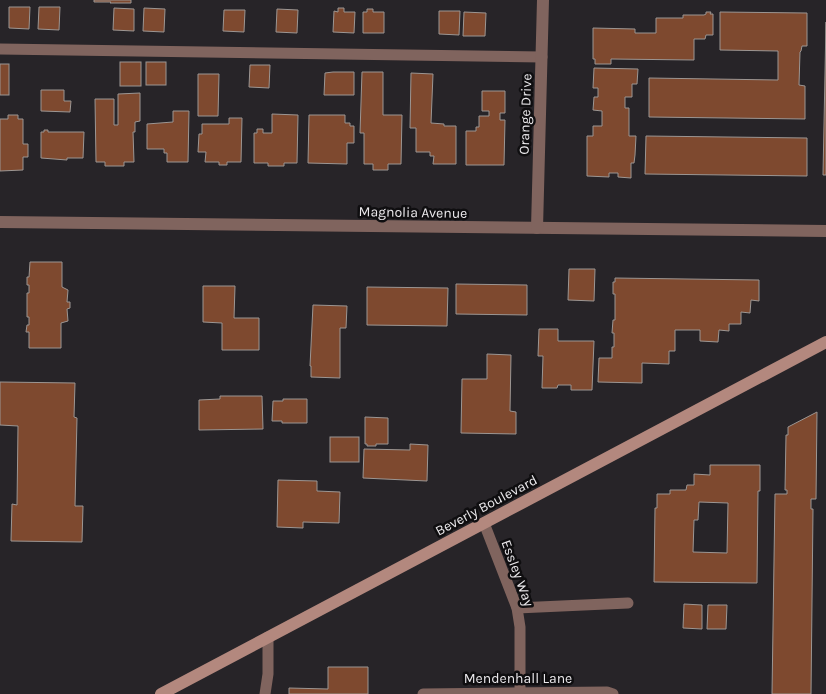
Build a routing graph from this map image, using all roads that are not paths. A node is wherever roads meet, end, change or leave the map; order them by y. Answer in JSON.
{"nodes":[{"id":1,"x":543,"y":0,"type":"edge"},
{"id":2,"x":0,"y":49,"type":"edge"},
{"id":3,"x":542,"y":57,"type":"junction"},
{"id":4,"x":0,"y":222,"type":"edge"},
{"id":5,"x":537,"y":228,"type":"junction"},
{"id":6,"x":826,"y":231,"type":"edge"},
{"id":7,"x":826,"y":342,"type":"edge"},
{"id":8,"x":484,"y":523,"type":"junction"},
{"id":9,"x":628,"y":603,"type":"dead end"},
{"id":10,"x":517,"y":608,"type":"junction"},
{"id":11,"x":268,"y":637,"type":"junction"},
{"id":12,"x":520,"y":693,"type":"edge"},
{"id":13,"x":160,"y":694,"type":"edge"},
{"id":14,"x":265,"y":694,"type":"edge"},
{"id":15,"x":423,"y":694,"type":"edge"},
{"id":16,"x":613,"y":694,"type":"edge"}],
"edges":[{"from":1,"to":3,"type":"street","name":"Orange Drive"},
{"from":2,"to":3,"type":"lane"},
{"from":3,"to":5,"type":"street","name":"Orange Drive"},
{"from":4,"to":5,"type":"street","name":"Magnolia Avenue"},
{"from":5,"to":6,"type":"street","name":"Magnolia Avenue"},
{"from":7,"to":8,"type":"main road","name":"Beverly Boulevard"},
{"from":8,"to":10,"type":"lane","name":"Essley Way"},
{"from":8,"to":11,"type":"main road","name":"Beverly Boulevard"},
{"from":9,"to":10,"type":"lane"},
{"from":10,"to":12,"type":"lane","name":"Essley Way"},
{"from":11,"to":13,"type":"main road","name":"Beverly Boulevard"},
{"from":11,"to":14,"type":"lane"},
{"from":12,"to":15,"type":"lane","name":"Mendenhall Lane"},
{"from":12,"to":16,"type":"lane","name":"Mendenhall Lane"}]}
